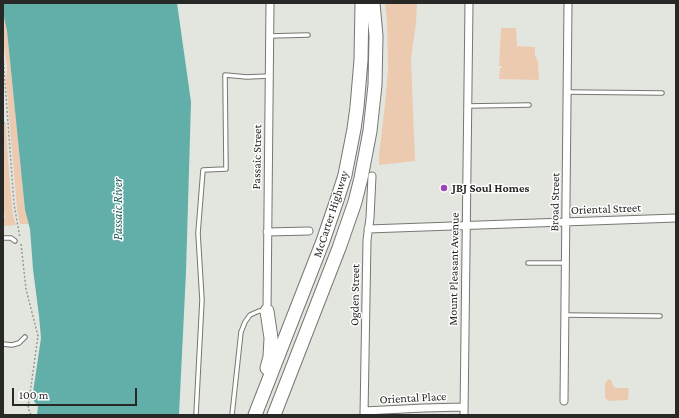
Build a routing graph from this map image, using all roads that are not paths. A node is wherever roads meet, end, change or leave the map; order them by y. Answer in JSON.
{"nodes":[{"id":1,"x":270,"y":3,"type":"edge"},
{"id":2,"x":362,"y":3,"type":"edge"},
{"id":3,"x":372,"y":3,"type":"edge"},
{"id":4,"x":469,"y":3,"type":"edge"},
{"id":5,"x":568,"y":3,"type":"edge"},
{"id":6,"x":308,"y":35,"type":"dead end"},
{"id":7,"x":270,"y":36,"type":"junction"},
{"id":8,"x":269,"y":76,"type":"junction"},
{"id":9,"x":567,"y":92,"type":"junction"},
{"id":10,"x":662,"y":92,"type":"dead end"},
{"id":11,"x":529,"y":105,"type":"dead end"},
{"id":12,"x":468,"y":106,"type":"junction"},
{"id":13,"x":372,"y":176,"type":"dead end"},
{"id":14,"x":676,"y":218,"type":"edge"},
{"id":15,"x":566,"y":222,"type":"junction"},
{"id":16,"x":466,"y":225,"type":"junction"},
{"id":17,"x":368,"y":229,"type":"junction"},
{"id":18,"x":309,"y":231,"type":"dead end"},
{"id":19,"x":267,"y":232,"type":"junction"},
{"id":20,"x":3,"y":238,"type":"edge"},
{"id":21,"x":15,"y":241,"type":"dead end"},
{"id":22,"x":528,"y":263,"type":"dead end"},
{"id":23,"x":565,"y":263,"type":"junction"},
{"id":24,"x":267,"y":311,"type":"junction"},
{"id":25,"x":565,"y":315,"type":"junction"},
{"id":26,"x":660,"y":316,"type":"dead end"},
{"id":27,"x":25,"y":337,"type":"dead end"},
{"id":28,"x":3,"y":344,"type":"edge"},
{"id":29,"x":564,"y":401,"type":"dead end"},
{"id":30,"x":464,"y":407,"type":"junction"},
{"id":31,"x":364,"y":413,"type":"edge"},
{"id":32,"x":196,"y":415,"type":"edge"},
{"id":33,"x":232,"y":415,"type":"edge"},
{"id":34,"x":255,"y":415,"type":"edge"},
{"id":35,"x":274,"y":415,"type":"edge"},
{"id":36,"x":464,"y":415,"type":"edge"}],
"edges":[{"from":1,"to":7,"type":"street","name":"Passaic Street"},
{"from":2,"to":34,"type":"highway","name":"McCarter Highway"},
{"from":3,"to":35,"type":"highway","name":"McCarter Highway"},
{"from":4,"to":12,"type":"street","name":"Mount Pleasant Avenue"},
{"from":5,"to":9,"type":"street","name":"Broad Street"},
{"from":6,"to":7,"type":"lane"},
{"from":7,"to":8,"type":"street","name":"Passaic Street"},
{"from":8,"to":19,"type":"street","name":"Passaic Street"},
{"from":8,"to":32,"type":"lane"},
{"from":9,"to":10,"type":"lane"},
{"from":9,"to":15,"type":"street","name":"Broad Street"},
{"from":11,"to":12,"type":"lane"},
{"from":12,"to":16,"type":"street","name":"Mount Pleasant Avenue"},
{"from":13,"to":17,"type":"street","name":"Ogden Street"},
{"from":14,"to":15,"type":"street","name":"Oriental Street"},
{"from":15,"to":16,"type":"street","name":"Oriental Street"},
{"from":15,"to":23,"type":"street","name":"Broad Street"},
{"from":16,"to":17,"type":"street","name":"Oriental Street"},
{"from":16,"to":30,"type":"street","name":"Mount Pleasant Avenue"},
{"from":17,"to":31,"type":"street","name":"Ogden Street"},
{"from":18,"to":19,"type":"street"},
{"from":19,"to":24,"type":"street","name":"Passaic Street"},
{"from":20,"to":21,"type":"lane"},
{"from":22,"to":23,"type":"lane"},
{"from":23,"to":25,"type":"street","name":"Broad Street"},
{"from":24,"to":33,"type":"lane"},
{"from":24,"to":34,"type":"highway"},
{"from":25,"to":26,"type":"lane"},
{"from":25,"to":29,"type":"street","name":"Broad Street"},
{"from":27,"to":28,"type":"lane"},
{"from":30,"to":31,"type":"street","name":"Oriental Place"},
{"from":30,"to":36,"type":"street","name":"Mount Pleasant Avenue"}]}
